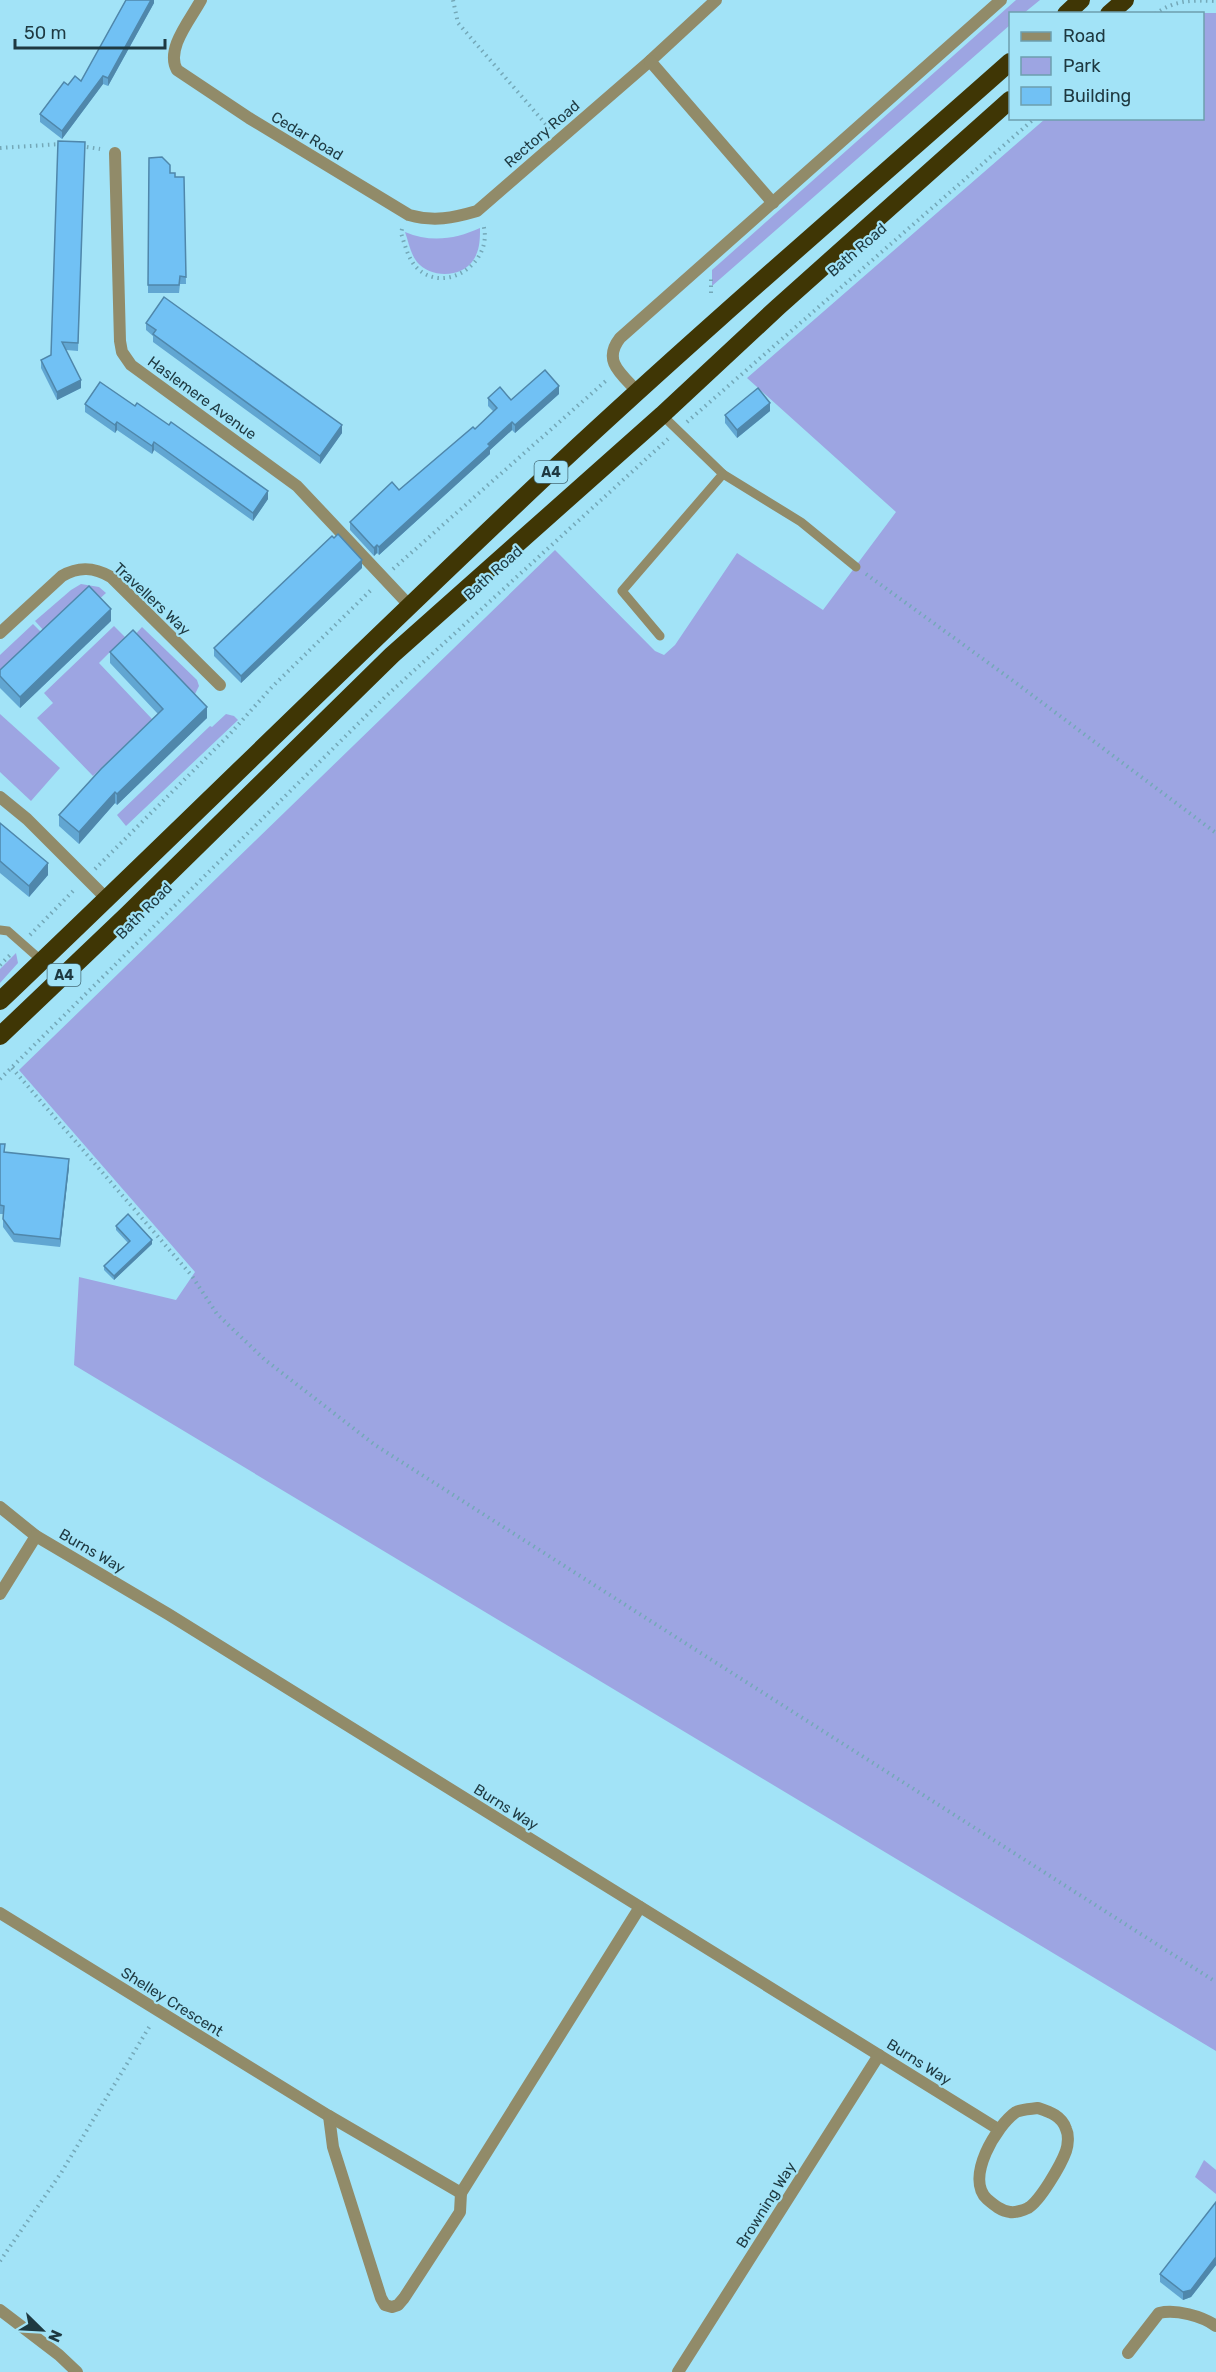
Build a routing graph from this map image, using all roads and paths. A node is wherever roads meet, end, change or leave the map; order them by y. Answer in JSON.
{"nodes":[{"id":1,"x":201,"y":0,"type":"edge"},
{"id":2,"x":453,"y":0,"type":"edge"},
{"id":3,"x":716,"y":0,"type":"edge"},
{"id":4,"x":1001,"y":0,"type":"edge"},
{"id":5,"x":1081,"y":0,"type":"edge"},
{"id":6,"x":1125,"y":0,"type":"edge"},
{"id":7,"x":1216,"y":1,"type":"edge"},
{"id":8,"x":1068,"y":12,"type":"edge"},
{"id":9,"x":1110,"y":12,"type":"edge"},
{"id":10,"x":1157,"y":12,"type":"edge"},
{"id":11,"x":650,"y":61,"type":"junction"},
{"id":12,"x":1009,"y":64,"type":"edge"},
{"id":13,"x":1009,"y":102,"type":"edge"},
{"id":14,"x":1033,"y":120,"type":"edge"},
{"id":15,"x":558,"y":139,"type":"junction"},
{"id":16,"x":69,"y":145,"type":"edge"},
{"id":17,"x":75,"y":145,"type":"edge"},
{"id":18,"x":0,"y":148,"type":"edge"},
{"id":19,"x":116,"y":153,"type":"joint"},
{"id":20,"x":772,"y":203,"type":"junction"},
{"id":21,"x":477,"y":211,"type":"junction"},
{"id":22,"x":409,"y":215,"type":"junction"},
{"id":23,"x":448,"y":219,"type":"joint"},
{"id":24,"x":618,"y":371,"type":"junction"},
{"id":25,"x":638,"y":392,"type":"junction"},
{"id":26,"x":662,"y":415,"type":"junction"},
{"id":27,"x":678,"y":430,"type":"junction"},
{"id":28,"x":723,"y":474,"type":"junction"},
{"id":29,"x":855,"y":567,"type":"joint"},
{"id":30,"x":383,"y":578,"type":"junction"},
{"id":31,"x":409,"y":605,"type":"junction"},
{"id":32,"x":0,"y":633,"type":"edge"},
{"id":33,"x":660,"y":636,"type":"dead end"},
{"id":34,"x":220,"y":685,"type":"dead end"},
{"id":35,"x":0,"y":797,"type":"edge"},
{"id":36,"x":1216,"y":833,"type":"edge"},
{"id":37,"x":86,"y":878,"type":"junction"},
{"id":38,"x":106,"y":898,"type":"junction"},
{"id":39,"x":0,"y":930,"type":"edge"},
{"id":40,"x":23,"y":943,"type":"junction"},
{"id":41,"x":42,"y":961,"type":"junction"},
{"id":42,"x":0,"y":965,"type":"edge"},
{"id":43,"x":0,"y":1001,"type":"edge"},
{"id":44,"x":0,"y":1036,"type":"edge"},
{"id":45,"x":12,"y":1068,"type":"junction"},
{"id":46,"x":0,"y":1079,"type":"edge"},
{"id":47,"x":0,"y":1507,"type":"edge"},
{"id":48,"x":36,"y":1536,"type":"junction"},
{"id":49,"x":0,"y":1594,"type":"edge"},
{"id":50,"x":640,"y":1907,"type":"junction"},
{"id":51,"x":0,"y":1913,"type":"edge"},
{"id":52,"x":1216,"y":1982,"type":"edge"},
{"id":53,"x":159,"y":2011,"type":"junction"},
{"id":54,"x":879,"y":2055,"type":"junction"},
{"id":55,"x":329,"y":2116,"type":"junction"},
{"id":56,"x":998,"y":2129,"type":"junction"},
{"id":57,"x":461,"y":2193,"type":"junction"},
{"id":58,"x":0,"y":2261,"type":"edge"},
{"id":59,"x":0,"y":2310,"type":"edge"},
{"id":60,"x":1214,"y":2321,"type":"edge"},
{"id":61,"x":1128,"y":2353,"type":"dead end"},
{"id":62,"x":77,"y":2372,"type":"edge"},
{"id":63,"x":678,"y":2372,"type":"edge"}],
"edges":[{"from":1,"to":22,"type":"street","name":"Cedar Road"},
{"from":2,"to":15,"type":"path"},
{"from":3,"to":11,"type":"street","name":"Rectory Road"},
{"from":4,"to":20,"type":"street"},
{"from":5,"to":8,"type":"highway"},
{"from":6,"to":9,"type":"highway"},
{"from":7,"to":10,"type":"path"},
{"from":11,"to":15,"type":"street","name":"Rectory Road"},
{"from":11,"to":20,"type":"street"},
{"from":12,"to":25,"type":"highway","number":"A4"},
{"from":13,"to":26,"type":"highway","name":"Bath Road","number":"A4"},
{"from":14,"to":27,"type":"path","name":"Bath Road"},
{"from":15,"to":21,"type":"street","name":"Rectory Road"},
{"from":16,"to":18,"type":"path"},
{"from":17,"to":19,"type":"path"},
{"from":19,"to":30,"type":"street","name":"Haslemere Avenue"},
{"from":20,"to":24,"type":"street"},
{"from":21,"to":22,"type":"path"},
{"from":21,"to":23,"type":"street","name":"Rectory Road"},
{"from":22,"to":23,"type":"street","name":"Cedar Road"},
{"from":24,"to":25,"type":"street"},
{"from":24,"to":30,"type":"path"},
{"from":25,"to":31,"type":"highway","number":"A4"},
{"from":26,"to":27,"type":"lane"},
{"from":26,"to":44,"type":"highway","name":"Bath Road","number":"A4"},
{"from":27,"to":28,"type":"lane"},
{"from":27,"to":45,"type":"path","name":"Bath Road"},
{"from":28,"to":29,"type":"lane"},
{"from":28,"to":33,"type":"lane"},
{"from":29,"to":36,"type":"path"},
{"from":30,"to":31,"type":"street","name":"Haslemere Avenue"},
{"from":30,"to":37,"type":"path"},
{"from":31,"to":38,"type":"highway","number":"A4"},
{"from":32,"to":34,"type":"street","name":"Travellers Way"},
{"from":35,"to":37,"type":"street"},
{"from":37,"to":38,"type":"street"},
{"from":37,"to":40,"type":"path"},
{"from":38,"to":41,"type":"highway","number":"A4"},
{"from":39,"to":40,"type":"lane"},
{"from":40,"to":41,"type":"lane"},
{"from":40,"to":42,"type":"path"},
{"from":41,"to":43,"type":"highway","number":"A4"},
{"from":45,"to":46,"type":"path","name":"Bath Road"},
{"from":45,"to":52,"type":"path"},
{"from":47,"to":48,"type":"street","name":"Burns Way"},
{"from":48,"to":49,"type":"street"},
{"from":48,"to":50,"type":"street","name":"Burns Way"},
{"from":50,"to":54,"type":"street","name":"Burns Way"},
{"from":50,"to":57,"type":"street"},
{"from":51,"to":53,"type":"street","name":"Shelley Crescent"},
{"from":53,"to":55,"type":"street","name":"Shelley Crescent"},
{"from":53,"to":58,"type":"path"},
{"from":54,"to":56,"type":"street","name":"Burns Way"},
{"from":54,"to":63,"type":"street","name":"Browning Way"},
{"from":55,"to":57,"type":"street","name":"Shelley Crescent"},
{"from":55,"to":57,"type":"street"},
{"from":56,"to":56,"type":"street"},
{"from":59,"to":62,"type":"street"},
{"from":60,"to":61,"type":"street"}]}
